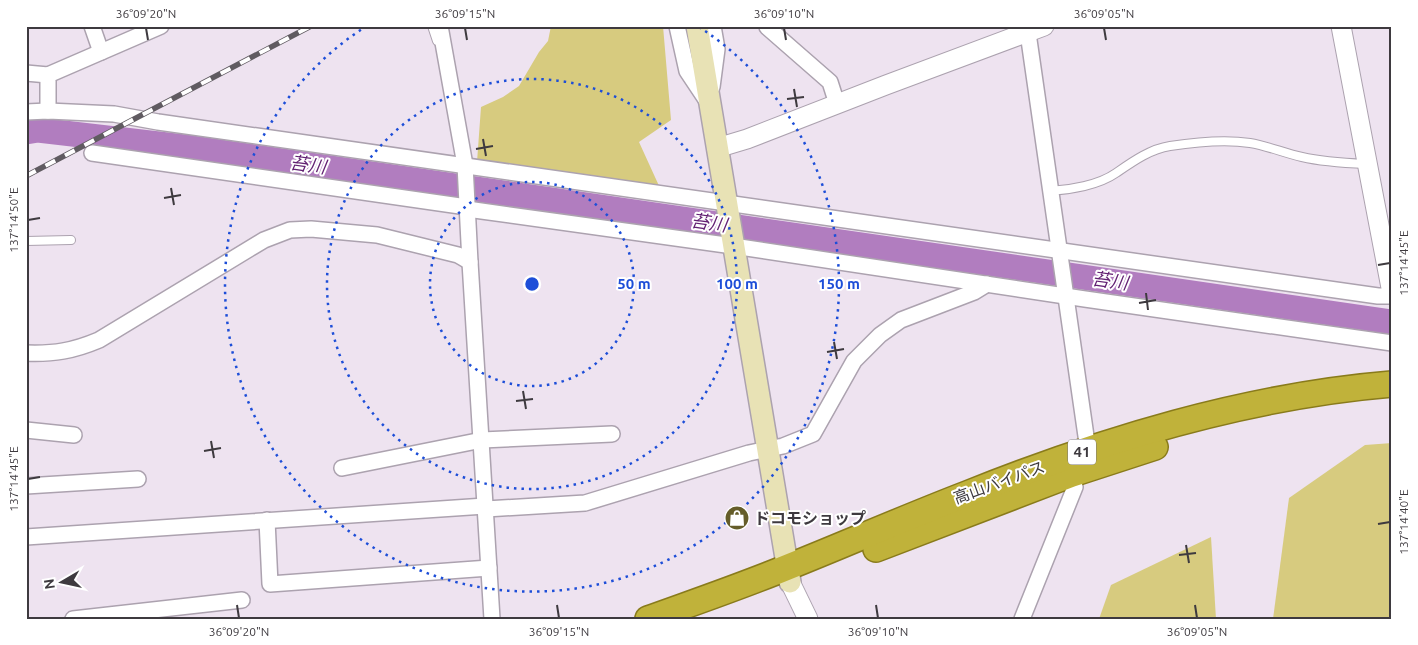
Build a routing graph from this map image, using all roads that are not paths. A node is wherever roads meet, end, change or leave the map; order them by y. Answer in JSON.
{"nodes":[{"id":1,"x":92,"y":26,"type":"edge"},
{"id":2,"x":161,"y":26,"type":"edge"},
{"id":3,"x":432,"y":26,"type":"edge"},
{"id":4,"x":440,"y":26,"type":"edge"},
{"id":5,"x":677,"y":26,"type":"edge"},
{"id":6,"x":697,"y":26,"type":"edge"},
{"id":7,"x":713,"y":26,"type":"edge"},
{"id":8,"x":1341,"y":26,"type":"edge"},
{"id":9,"x":767,"y":27,"type":"edge"},
{"id":10,"x":1033,"y":28,"type":"edge"},
{"id":11,"x":101,"y":52,"type":"junction"},
{"id":12,"x":447,"y":65,"type":"junction"},
{"id":13,"x":26,"y":74,"type":"edge"},
{"id":14,"x":48,"y":75,"type":"junction"},
{"id":15,"x":836,"y":104,"type":"junction"},
{"id":16,"x":710,"y":107,"type":"junction"},
{"id":17,"x":48,"y":111,"type":"junction"},
{"id":18,"x":26,"y":112,"type":"edge"},
{"id":19,"x":717,"y":148,"type":"junction"},
{"id":20,"x":92,"y":153,"type":"dead end"},
{"id":21,"x":1366,"y":164,"type":"junction"},
{"id":22,"x":465,"y":168,"type":"junction"},
{"id":23,"x":1050,"y":191,"type":"junction"},
{"id":24,"x":726,"y":205,"type":"junction"},
{"id":25,"x":467,"y":206,"type":"junction"},
{"id":26,"x":26,"y":240,"type":"edge"},
{"id":27,"x":71,"y":240,"type":"dead end"},
{"id":28,"x":733,"y":245,"type":"junction"},
{"id":29,"x":1059,"y":254,"type":"junction"},
{"id":30,"x":470,"y":262,"type":"junction"},
{"id":31,"x":987,"y":284,"type":"junction"},
{"id":32,"x":1065,"y":293,"type":"junction"},
{"id":33,"x":1392,"y":295,"type":"edge"},
{"id":34,"x":1392,"y":343,"type":"edge"},
{"id":35,"x":26,"y":353,"type":"edge"},
{"id":36,"x":1392,"y":384,"type":"edge"},
{"id":37,"x":1392,"y":400,"type":"edge"},
{"id":38,"x":26,"y":430,"type":"edge"},
{"id":39,"x":612,"y":434,"type":"dead end"},
{"id":40,"x":74,"y":435,"type":"dead end"},
{"id":41,"x":482,"y":440,"type":"junction"},
{"id":42,"x":767,"y":450,"type":"junction"},
{"id":43,"x":1088,"y":450,"type":"junction"},
{"id":44,"x":342,"y":468,"type":"dead end"},
{"id":45,"x":1072,"y":474,"type":"junction"},
{"id":46,"x":138,"y":479,"type":"dead end"},
{"id":47,"x":26,"y":486,"type":"edge"},
{"id":48,"x":485,"y":508,"type":"junction"},
{"id":49,"x":267,"y":520,"type":"junction"},
{"id":50,"x":26,"y":537,"type":"edge"},
{"id":51,"x":489,"y":568,"type":"junction"},
{"id":52,"x":788,"y":575,"type":"junction"},
{"id":53,"x":242,"y":600,"type":"dead end"},
{"id":54,"x":195,"y":612,"type":"edge"},
{"id":55,"x":78,"y":618,"type":"edge"},
{"id":56,"x":73,"y":619,"type":"edge"},
{"id":57,"x":492,"y":619,"type":"edge"},
{"id":58,"x":648,"y":619,"type":"edge"},
{"id":59,"x":696,"y":619,"type":"edge"},
{"id":60,"x":808,"y":619,"type":"edge"},
{"id":61,"x":1022,"y":619,"type":"edge"}],
"edges":[{"from":1,"to":11,"type":"street"},
{"from":2,"to":11,"type":"street"},
{"from":3,"to":12,"type":"lane"},
{"from":4,"to":12,"type":"street"},
{"from":5,"to":16,"type":"street"},
{"from":6,"to":16,"type":"main road"},
{"from":7,"to":16,"type":"street"},
{"from":8,"to":21,"type":"street"},
{"from":9,"to":15,"type":"street"},
{"from":10,"to":15,"type":"street"},
{"from":10,"to":23,"type":"street"},
{"from":11,"to":14,"type":"street"},
{"from":12,"to":22,"type":"street"},
{"from":13,"to":14,"type":"street"},
{"from":14,"to":17,"type":"street"},
{"from":15,"to":19,"type":"street"},
{"from":16,"to":19,"type":"main road"},
{"from":17,"to":18,"type":"street"},
{"from":17,"to":22,"type":"street"},
{"from":19,"to":24,"type":"main road"},
{"from":20,"to":25,"type":"street"},
{"from":21,"to":23,"type":"lane"},
{"from":21,"to":33,"type":"street"},
{"from":22,"to":24,"type":"street"},
{"from":22,"to":25,"type":"street"},
{"from":23,"to":29,"type":"street"},
{"from":24,"to":28,"type":"main road"},
{"from":24,"to":29,"type":"street"},
{"from":25,"to":28,"type":"street"},
{"from":25,"to":30,"type":"street"},
{"from":26,"to":27,"type":"lane"},
{"from":28,"to":31,"type":"street"},
{"from":28,"to":42,"type":"main road"},
{"from":29,"to":32,"type":"street"},
{"from":29,"to":33,"type":"street"},
{"from":30,"to":35,"type":"street"},
{"from":30,"to":41,"type":"street"},
{"from":31,"to":32,"type":"street"},
{"from":31,"to":42,"type":"street"},
{"from":32,"to":34,"type":"street"},
{"from":32,"to":43,"type":"street"},
{"from":36,"to":43,"type":"highway","name":"高山バイパス","number":"41"},
{"from":37,"to":45,"type":"highway","name":"高山バイパス","number":"41"},
{"from":38,"to":40,"type":"street"},
{"from":39,"to":41,"type":"street"},
{"from":41,"to":44,"type":"street"},
{"from":41,"to":48,"type":"street"},
{"from":42,"to":48,"type":"street"},
{"from":42,"to":52,"type":"main road"},
{"from":43,"to":52,"type":"highway","name":"高山バイパス","number":"41"},
{"from":45,"to":52,"type":"highway","name":"高山バイパス","number":"41"},
{"from":45,"to":61,"type":"street"},
{"from":46,"to":47,"type":"street"},
{"from":48,"to":49,"type":"street"},
{"from":48,"to":51,"type":"street"},
{"from":49,"to":50,"type":"street"},
{"from":49,"to":51,"type":"street"},
{"from":51,"to":57,"type":"street"},
{"from":52,"to":58,"type":"highway","name":"高山バイパス","number":"41"},
{"from":52,"to":59,"type":"highway","name":"高山バイパス","number":"41"},
{"from":52,"to":60,"type":"street"},
{"from":53,"to":54,"type":"street"},
{"from":54,"to":55,"type":"street"},
{"from":55,"to":56,"type":"street"}]}
